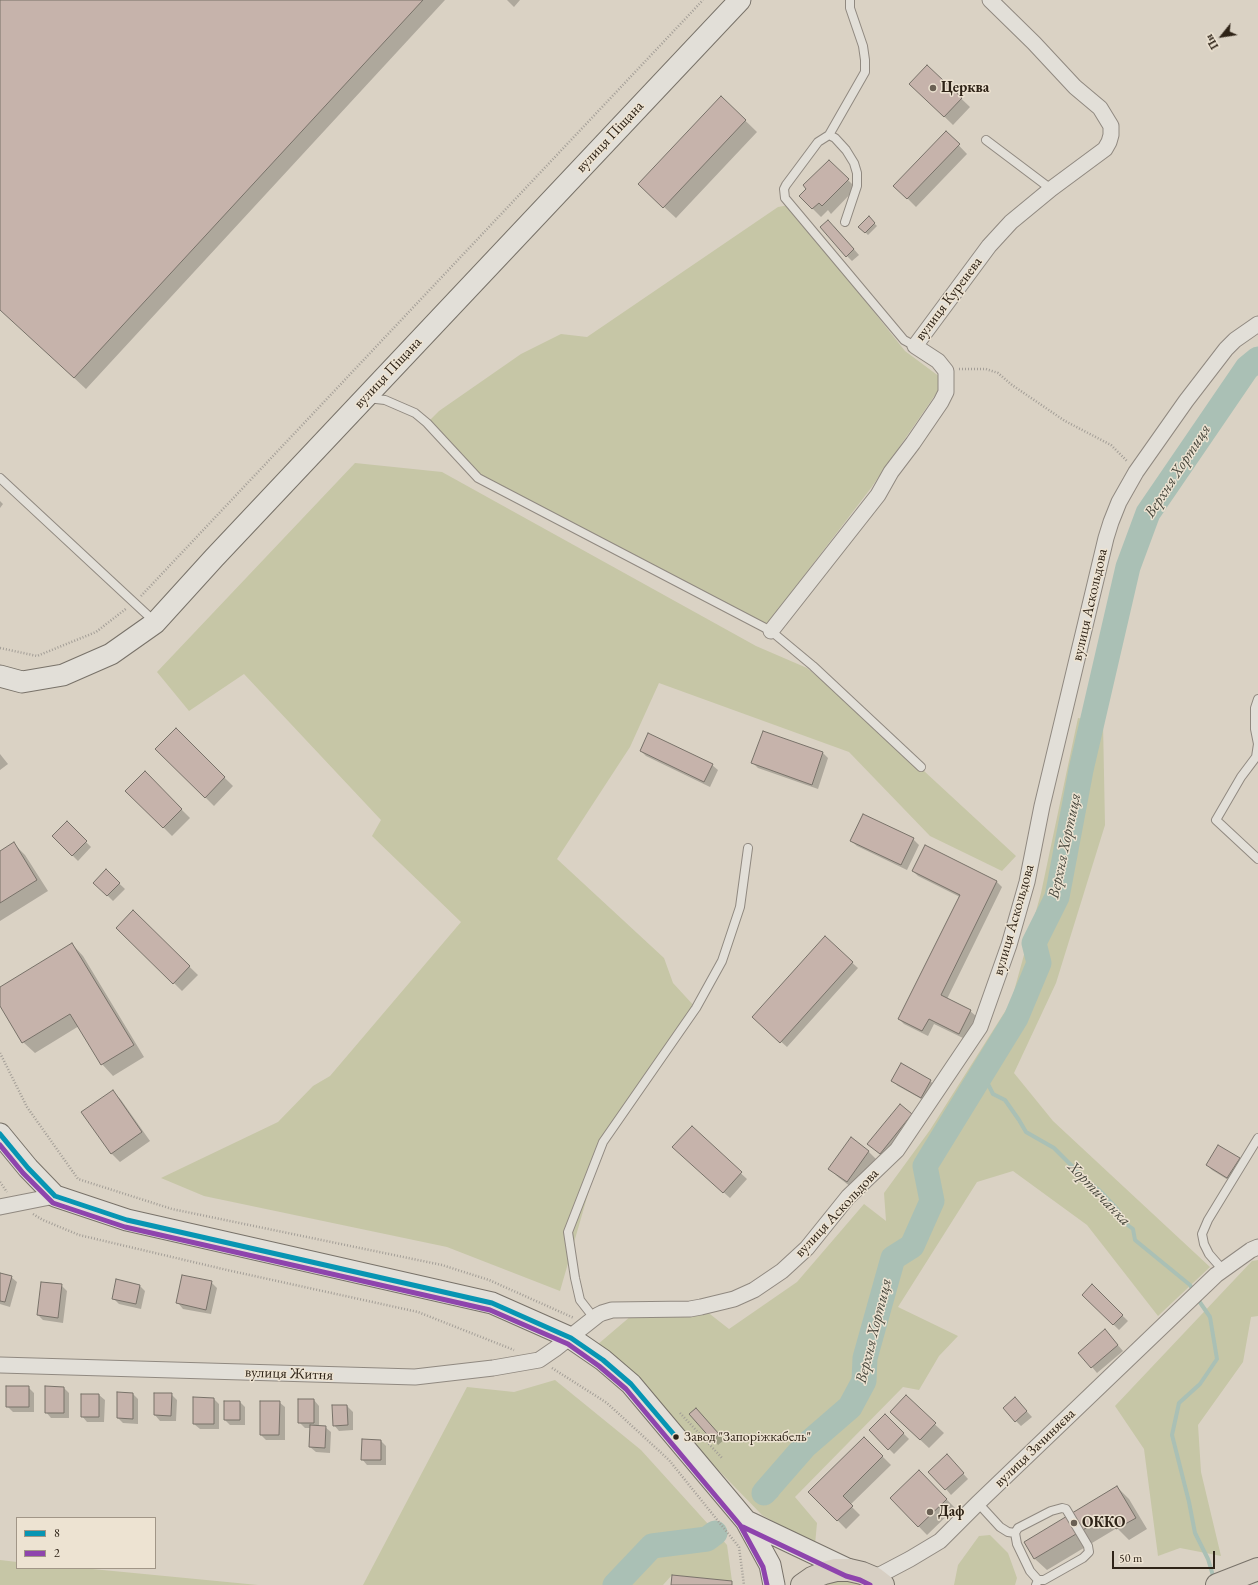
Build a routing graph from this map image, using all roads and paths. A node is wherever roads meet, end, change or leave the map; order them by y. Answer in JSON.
{"nodes":[{"id":1,"x":704,"y":0,"type":"edge"},
{"id":2,"x":740,"y":0,"type":"edge"},
{"id":3,"x":850,"y":0,"type":"edge"},
{"id":4,"x":990,"y":0,"type":"edge"},
{"id":5,"x":829,"y":135,"type":"junction"},
{"id":6,"x":986,"y":140,"type":"dead end"},
{"id":7,"x":1051,"y":188,"type":"junction"},
{"id":8,"x":845,"y":222,"type":"dead end"},
{"id":9,"x":1258,"y":324,"type":"edge"},
{"id":10,"x":915,"y":346,"type":"junction"},
{"id":11,"x":946,"y":371,"type":"junction"},
{"id":12,"x":365,"y":398,"type":"junction"},
{"id":13,"x":1136,"y":472,"type":"junction"},
{"id":14,"x":0,"y":478,"type":"edge"},
{"id":15,"x":134,"y":603,"type":"junction"},
{"id":16,"x":155,"y":623,"type":"junction"},
{"id":17,"x":771,"y":631,"type":"junction"},
{"id":18,"x":0,"y":648,"type":"edge"},
{"id":19,"x":0,"y":676,"type":"edge"},
{"id":20,"x":1258,"y":698,"type":"edge"},
{"id":21,"x":921,"y":767,"type":"dead end"},
{"id":22,"x":748,"y":848,"type":"dead end"},
{"id":23,"x":1258,"y":859,"type":"edge"},
{"id":24,"x":0,"y":1134,"type":"edge"},
{"id":25,"x":1258,"y":1138,"type":"edge"},
{"id":26,"x":0,"y":1182,"type":"edge"},
{"id":27,"x":55,"y":1196,"type":"junction"},
{"id":28,"x":15,"y":1204,"type":"junction"},
{"id":29,"x":0,"y":1207,"type":"edge"},
{"id":30,"x":1258,"y":1247,"type":"edge"},
{"id":31,"x":1223,"y":1270,"type":"junction"},
{"id":32,"x":594,"y":1318,"type":"junction"},
{"id":33,"x":571,"y":1338,"type":"junction"},
{"id":34,"x":538,"y":1360,"type":"junction"},
{"id":35,"x":0,"y":1365,"type":"edge"},
{"id":36,"x":978,"y":1504,"type":"junction"},
{"id":37,"x":746,"y":1522,"type":"junction"},
{"id":38,"x":1015,"y":1533,"type":"junction"},
{"id":39,"x":1258,"y":1569,"type":"edge"},
{"id":40,"x":849,"y":1570,"type":"junction"},
{"id":41,"x":1226,"y":1582,"type":"edge"},
{"id":42,"x":881,"y":1583,"type":"edge"},
{"id":43,"x":1037,"y":1583,"type":"edge"},
{"id":44,"x":744,"y":1585,"type":"edge"},
{"id":45,"x":774,"y":1585,"type":"edge"},
{"id":46,"x":802,"y":1585,"type":"edge"}],
"edges":[{"from":1,"to":15,"type":"path"},
{"from":2,"to":12,"type":"street","name":"вулиця Піщана"},
{"from":3,"to":5,"type":"lane"},
{"from":4,"to":7,"type":"street","name":"вулиця Куренева"},
{"from":5,"to":8,"type":"lane"},
{"from":5,"to":10,"type":"lane"},
{"from":6,"to":7,"type":"lane"},
{"from":7,"to":10,"type":"street","name":"вулиця Куренева"},
{"from":9,"to":13,"type":"street","name":"вулиця Аскольдова"},
{"from":10,"to":11,"type":"street","name":"вулиця Куренева"},
{"from":11,"to":13,"type":"path"},
{"from":11,"to":17,"type":"street"},
{"from":12,"to":16,"type":"street","name":"вулиця Піщана"},
{"from":12,"to":17,"type":"lane"},
{"from":13,"to":32,"type":"street","name":"вулиця Аскольдова"},
{"from":14,"to":15,"type":"lane"},
{"from":15,"to":16,"type":"lane"},
{"from":15,"to":18,"type":"path"},
{"from":16,"to":19,"type":"street","name":"вулиця Піщана"},
{"from":17,"to":21,"type":"lane"},
{"from":20,"to":23,"type":"lane"},
{"from":22,"to":32,"type":"lane"},
{"from":24,"to":27,"type":"street"},
{"from":25,"to":31,"type":"lane"},
{"from":26,"to":28,"type":"path"},
{"from":27,"to":28,"type":"street"},
{"from":27,"to":33,"type":"street"},
{"from":28,"to":29,"type":"street"},
{"from":28,"to":34,"type":"path"},
{"from":30,"to":31,"type":"street"},
{"from":31,"to":36,"type":"street","name":"вулиця Зачиняєва"},
{"from":32,"to":33,"type":"street","name":"вулиця Аскольдова"},
{"from":33,"to":34,"type":"street","name":"вулиця Житня"},
{"from":33,"to":37,"type":"street"},
{"from":34,"to":35,"type":"street","name":"вулиця Житня"},
{"from":34,"to":44,"type":"path"},
{"from":36,"to":38,"type":"lane"},
{"from":36,"to":42,"type":"street","name":"вулиця Зачиняєва"},
{"from":37,"to":40,"type":"street"},
{"from":37,"to":45,"type":"street"},
{"from":38,"to":43,"type":"lane"},
{"from":38,"to":43,"type":"lane"},
{"from":39,"to":41,"type":"main road"},
{"from":40,"to":42,"type":"main road"},
{"from":40,"to":46,"type":"main road"}]}
